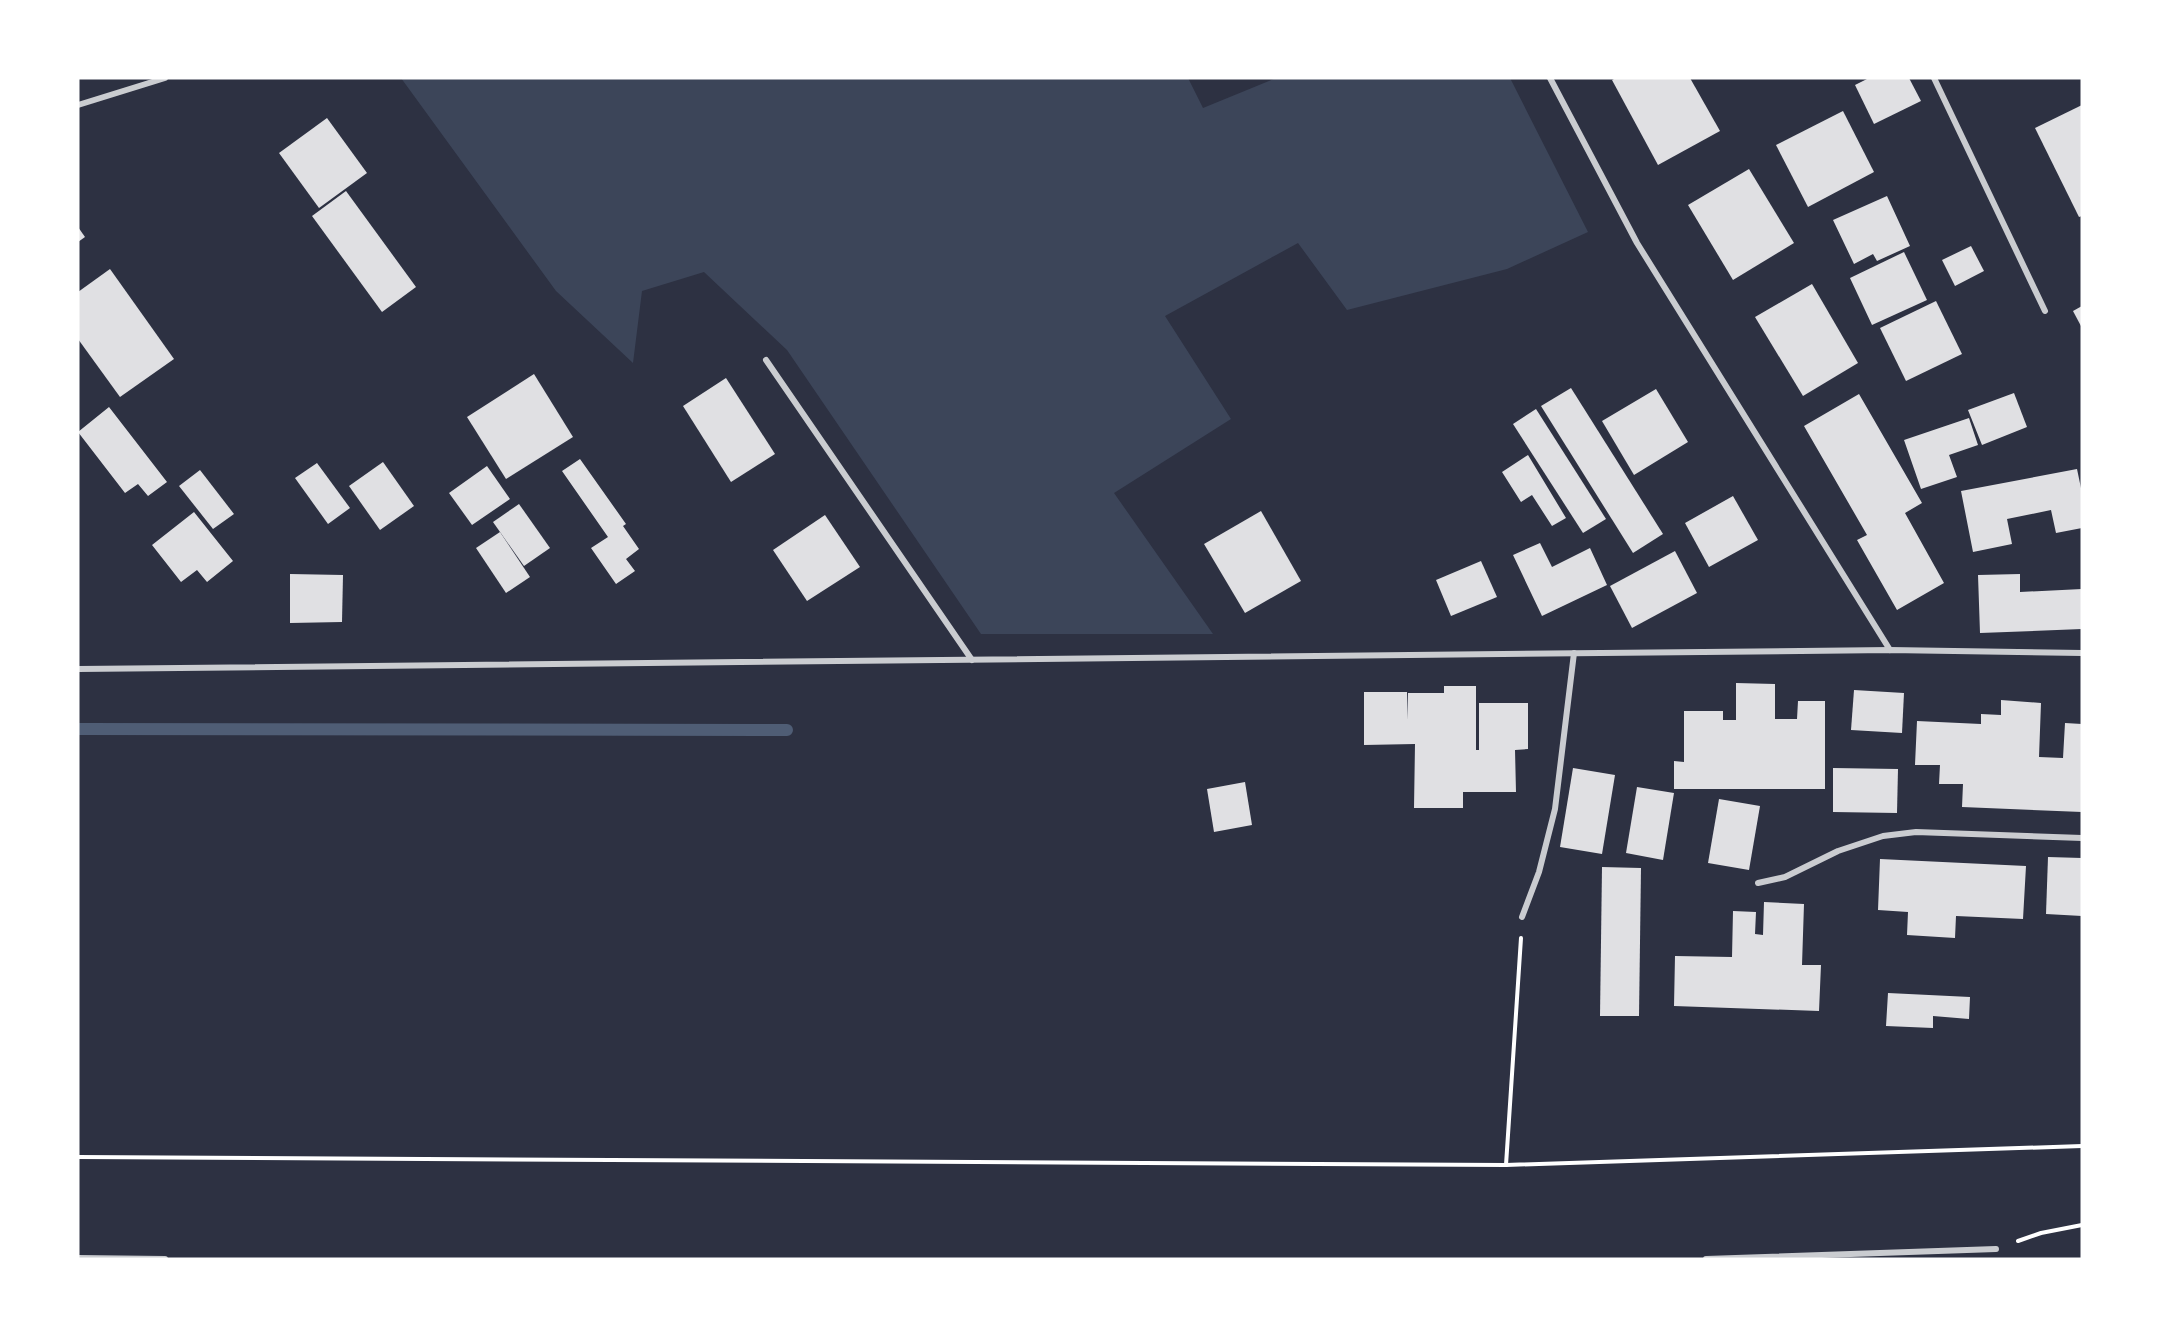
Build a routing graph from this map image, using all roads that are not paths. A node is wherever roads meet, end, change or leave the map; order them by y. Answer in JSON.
{"nodes":[{"id":1,"x":165,"y":78,"type":"edge"},
{"id":2,"x":1550,"y":78,"type":"edge"},
{"id":3,"x":1934,"y":78,"type":"edge"},
{"id":4,"x":78,"y":105,"type":"edge"},
{"id":5,"x":2046,"y":310,"type":"dead end"},
{"id":6,"x":766,"y":360,"type":"dead end"},
{"id":7,"x":1890,"y":650,"type":"junction"},
{"id":8,"x":1574,"y":653,"type":"junction"},
{"id":9,"x":2082,"y":653,"type":"edge"},
{"id":10,"x":972,"y":660,"type":"junction"},
{"id":11,"x":78,"y":669,"type":"edge"},
{"id":12,"x":2082,"y":838,"type":"edge"},
{"id":13,"x":1758,"y":883,"type":"dead end"},
{"id":14,"x":1522,"y":916,"type":"road end"},
{"id":15,"x":1996,"y":1249,"type":"road end"},
{"id":16,"x":78,"y":1258,"type":"edge"},
{"id":17,"x":165,"y":1259,"type":"edge"},
{"id":18,"x":1706,"y":1259,"type":"edge"}],
"edges":[{"from":1,"to":4,"type":"street"},
{"from":2,"to":7,"type":"street"},
{"from":3,"to":5,"type":"street"},
{"from":6,"to":10,"type":"street"},
{"from":7,"to":8,"type":"street"},
{"from":7,"to":9,"type":"street"},
{"from":8,"to":10,"type":"street"},
{"from":8,"to":14,"type":"street"},
{"from":10,"to":11,"type":"street"},
{"from":12,"to":13,"type":"street"},
{"from":15,"to":18,"type":"street"},
{"from":16,"to":17,"type":"street"}]}
